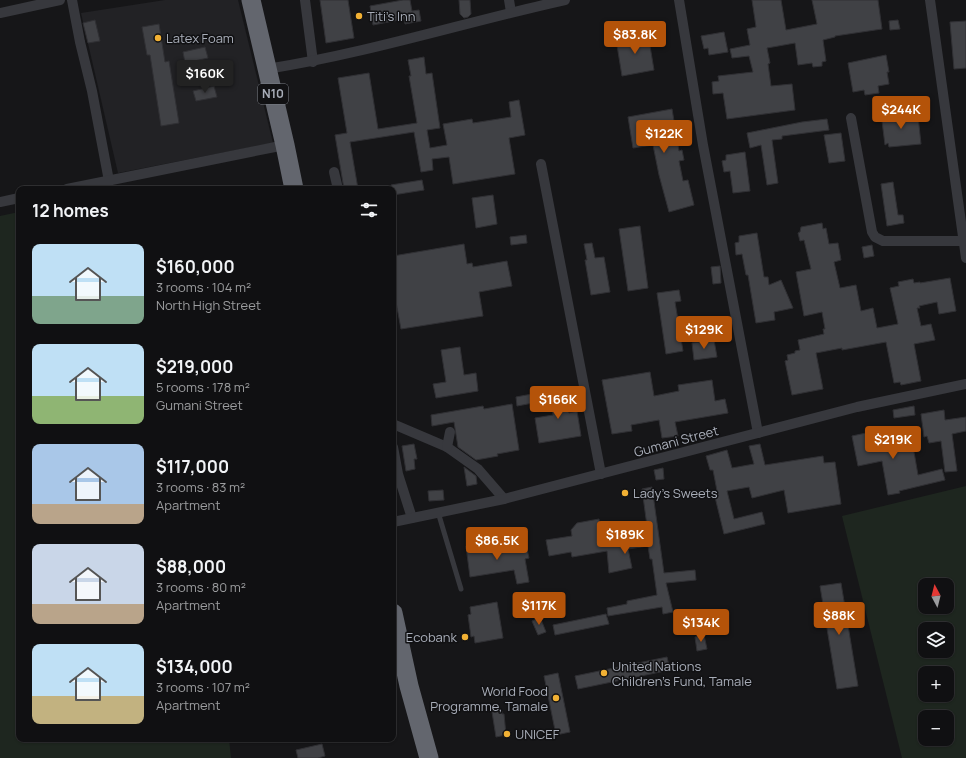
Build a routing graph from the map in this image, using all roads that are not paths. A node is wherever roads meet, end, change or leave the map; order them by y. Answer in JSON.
{"nodes":[{"id":1,"x":60,"y":0,"type":"edge"},
{"id":2,"x":72,"y":0,"type":"edge"},
{"id":3,"x":251,"y":0,"type":"edge"},
{"id":4,"x":305,"y":0,"type":"edge"},
{"id":5,"x":509,"y":0,"type":"edge"},
{"id":6,"x":565,"y":0,"type":"edge"},
{"id":7,"x":679,"y":0,"type":"edge"},
{"id":8,"x":930,"y":0,"type":"edge"},
{"id":9,"x":511,"y":12,"type":"junction"},
{"id":10,"x":0,"y":13,"type":"edge"},
{"id":11,"x":313,"y":62,"type":"junction"},
{"id":12,"x":268,"y":69,"type":"junction"},
{"id":13,"x":852,"y":118,"type":"dead end"},
{"id":14,"x":285,"y":145,"type":"junction"},
{"id":15,"x":541,"y":164,"type":"dead end"},
{"id":16,"x":334,"y":172,"type":"dead end"},
{"id":17,"x":109,"y":181,"type":"junction"},
{"id":18,"x":83,"y":186,"type":"edge"},
{"id":19,"x":293,"y":186,"type":"edge"},
{"id":20,"x":337,"y":186,"type":"edge"},
{"id":21,"x":961,"y":189,"type":"edge"},
{"id":22,"x":16,"y":199,"type":"edge"},
{"id":23,"x":0,"y":202,"type":"edge"},
{"id":24,"x":964,"y":241,"type":"junction"},
{"id":25,"x":966,"y":258,"type":"edge"},
{"id":26,"x":966,"y":384,"type":"edge"},
{"id":27,"x":396,"y":425,"type":"edge"},
{"id":28,"x":450,"y":432,"type":"dead end"},
{"id":29,"x":758,"y":433,"type":"junction"},
{"id":30,"x":447,"y":447,"type":"junction"},
{"id":31,"x":396,"y":463,"type":"edge"},
{"id":32,"x":601,"y":474,"type":"junction"},
{"id":33,"x":504,"y":499,"type":"junction"},
{"id":34,"x":438,"y":512,"type":"junction"},
{"id":35,"x":412,"y":518,"type":"junction"},
{"id":36,"x":396,"y":521,"type":"edge"},
{"id":37,"x":461,"y":590,"type":"dead end"},
{"id":38,"x":396,"y":627,"type":"edge"},
{"id":39,"x":429,"y":758,"type":"edge"}],
"edges":[{"from":1,"to":10,"type":"street"},
{"from":2,"to":17,"type":"street"},
{"from":3,"to":12,"type":"highway","number":"N10"},
{"from":4,"to":11,"type":"street"},
{"from":5,"to":9,"type":"street"},
{"from":6,"to":9,"type":"street"},
{"from":7,"to":29,"type":"street"},
{"from":8,"to":21,"type":"street"},
{"from":9,"to":11,"type":"street"},
{"from":11,"to":12,"type":"street"},
{"from":12,"to":14,"type":"highway","number":"N10"},
{"from":13,"to":24,"type":"street"},
{"from":14,"to":17,"type":"street"},
{"from":14,"to":19,"type":"highway","number":"N10"},
{"from":15,"to":32,"type":"street"},
{"from":16,"to":20,"type":"street"},
{"from":17,"to":18,"type":"street"},
{"from":21,"to":24,"type":"street"},
{"from":22,"to":23,"type":"street"},
{"from":24,"to":25,"type":"street"},
{"from":26,"to":29,"type":"street","name":"Gumani Street"},
{"from":27,"to":30,"type":"street"},
{"from":28,"to":30,"type":"street"},
{"from":29,"to":32,"type":"street","name":"Gumani Street"},
{"from":30,"to":33,"type":"street"},
{"from":31,"to":35,"type":"street"},
{"from":32,"to":33,"type":"street","name":"Gumani Street"},
{"from":33,"to":34,"type":"street","name":"Gumani Street"},
{"from":34,"to":35,"type":"street","name":"Gumani Street"},
{"from":34,"to":37,"type":"lane"},
{"from":35,"to":36,"type":"street","name":"Gumani Street"},
{"from":38,"to":39,"type":"highway"}]}
